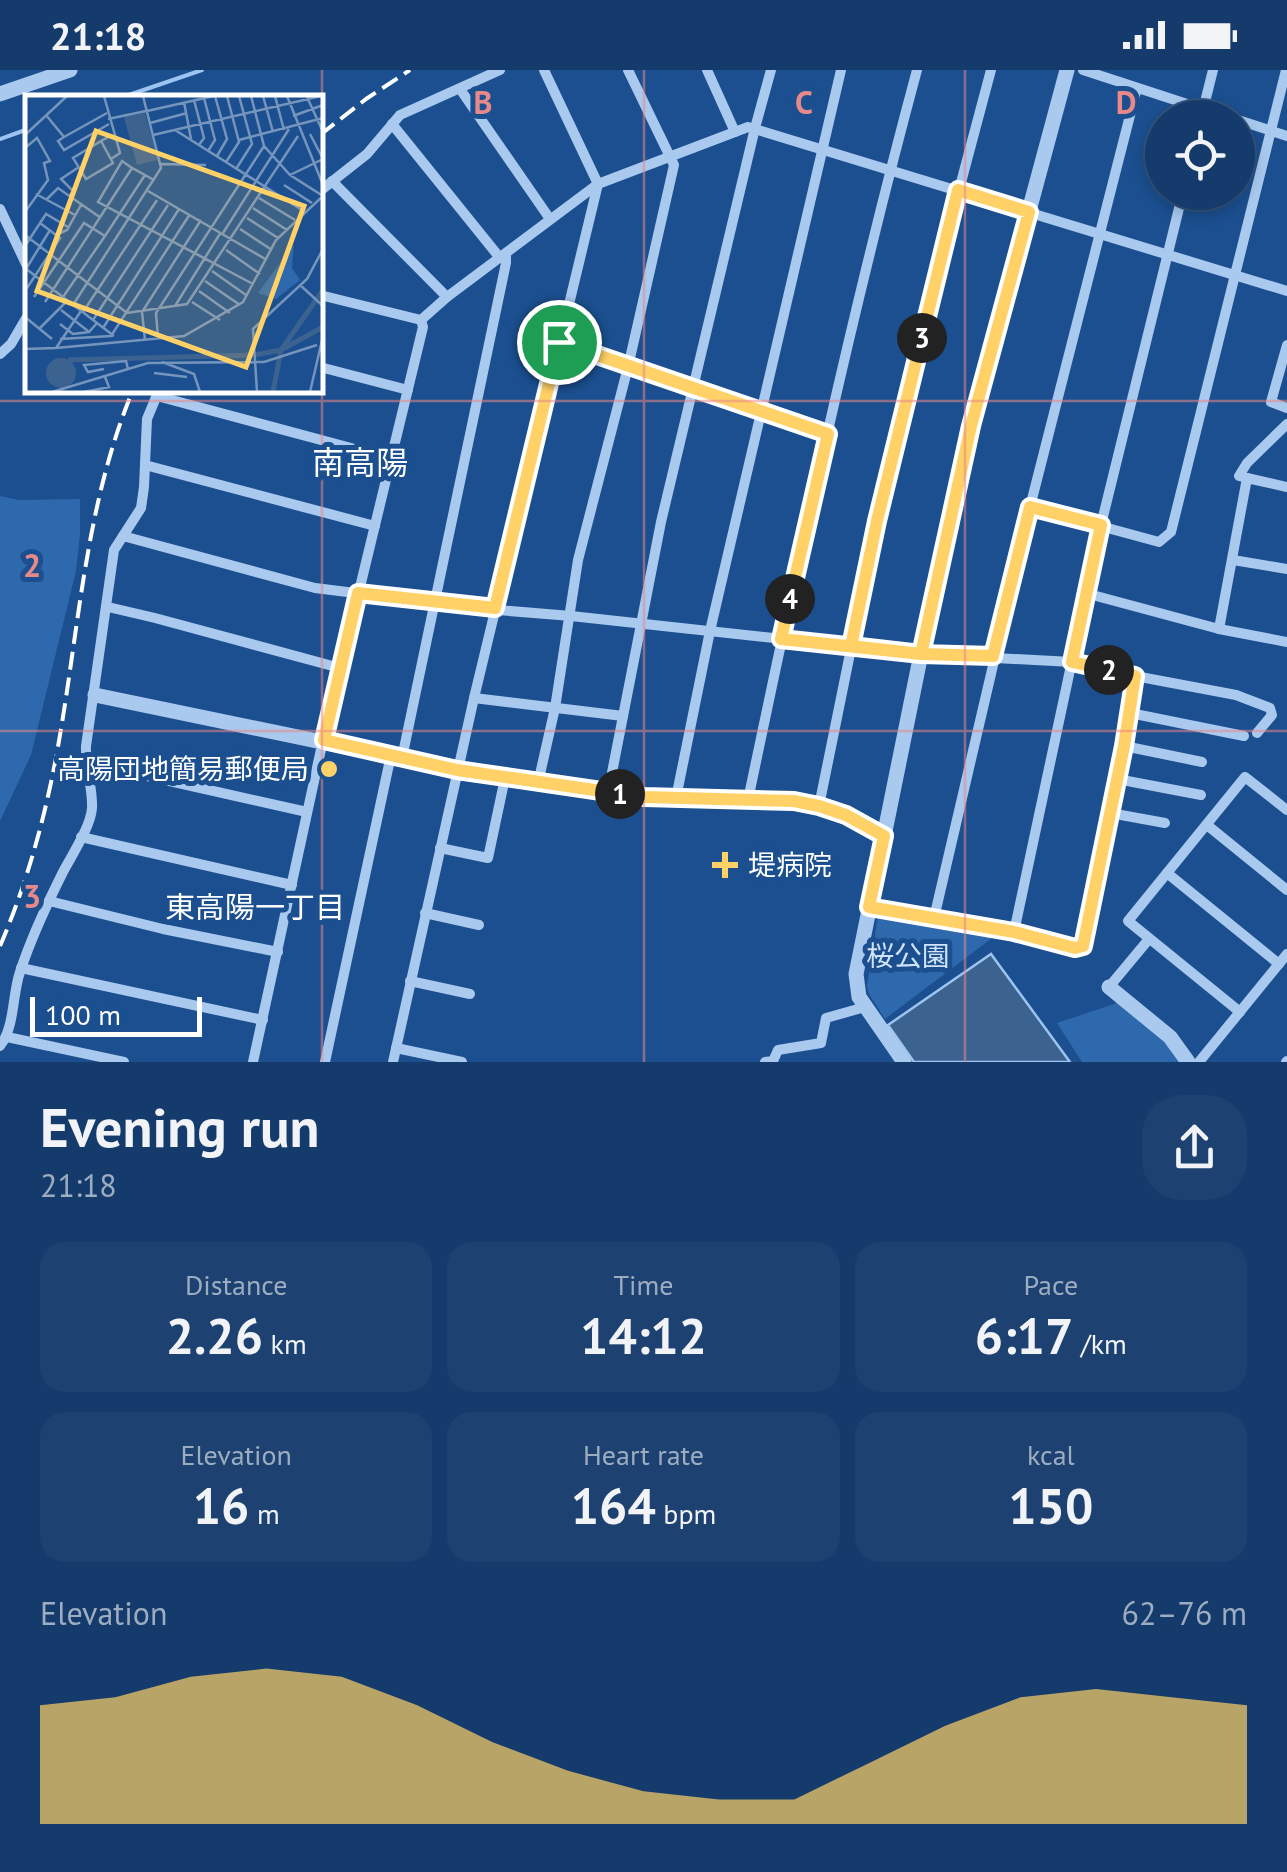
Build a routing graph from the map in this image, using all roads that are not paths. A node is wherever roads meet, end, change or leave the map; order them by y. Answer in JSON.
{"nodes":[{"id":1,"x":70,"y":70,"type":"edge"},
{"id":2,"x":500,"y":70,"type":"edge"},
{"id":3,"x":544,"y":70,"type":"edge"},
{"id":4,"x":628,"y":70,"type":"edge"},
{"id":5,"x":707,"y":70,"type":"edge"},
{"id":6,"x":771,"y":70,"type":"edge"},
{"id":7,"x":841,"y":70,"type":"edge"},
{"id":8,"x":917,"y":70,"type":"edge"},
{"id":9,"x":991,"y":70,"type":"edge"},
{"id":10,"x":1067,"y":70,"type":"edge"},
{"id":11,"x":1082,"y":70,"type":"edge"},
{"id":12,"x":1213,"y":70,"type":"edge"},
{"id":13,"x":1286,"y":70,"type":"edge"},
{"id":14,"x":1108,"y":74,"type":"edge"},
{"id":15,"x":1137,"y":88,"type":"junction"},
{"id":16,"x":460,"y":89,"type":"junction"},
{"id":17,"x":0,"y":94,"type":"edge"},
{"id":18,"x":1168,"y":100,"type":"edge"},
{"id":19,"x":1205,"y":100,"type":"edge"},
{"id":20,"x":392,"y":124,"type":"junction"},
{"id":21,"x":1255,"y":125,"type":"edge"},
{"id":22,"x":755,"y":128,"type":"junction"},
{"id":23,"x":1270,"y":130,"type":"junction"},
{"id":24,"x":734,"y":132,"type":"junction"},
{"id":25,"x":1287,"y":136,"type":"edge"},
{"id":26,"x":821,"y":149,"type":"junction"},
{"id":27,"x":670,"y":157,"type":"junction"},
{"id":28,"x":890,"y":170,"type":"junction"},
{"id":29,"x":332,"y":181,"type":"junction"},
{"id":30,"x":598,"y":184,"type":"junction"},
{"id":31,"x":322,"y":190,"type":"edge"},
{"id":32,"x":958,"y":190,"type":"junction"},
{"id":33,"x":0,"y":209,"type":"edge"},
{"id":34,"x":1179,"y":210,"type":"edge"},
{"id":35,"x":1029,"y":212,"type":"junction"},
{"id":36,"x":550,"y":219,"type":"junction"},
{"id":37,"x":1099,"y":234,"type":"junction"},
{"id":38,"x":1168,"y":255,"type":"junction"},
{"id":39,"x":503,"y":256,"type":"junction"},
{"id":40,"x":25,"y":262,"type":"edge"},
{"id":41,"x":1234,"y":275,"type":"junction"},
{"id":42,"x":1287,"y":290,"type":"edge"},
{"id":43,"x":322,"y":296,"type":"edge"},
{"id":44,"x":447,"y":297,"type":"junction"},
{"id":45,"x":25,"y":320,"type":"edge"},
{"id":46,"x":421,"y":320,"type":"junction"},
{"id":47,"x":559,"y":342,"type":"junction"},
{"id":48,"x":1287,"y":345,"type":"edge"},
{"id":49,"x":0,"y":354,"type":"edge"},
{"id":50,"x":628,"y":367,"type":"junction"},
{"id":51,"x":322,"y":368,"type":"edge"},
{"id":52,"x":694,"y":388,"type":"junction"},
{"id":53,"x":408,"y":390,"type":"junction"},
{"id":54,"x":158,"y":393,"type":"edge"},
{"id":55,"x":1287,"y":408,"type":"edge"},
{"id":56,"x":761,"y":411,"type":"junction"},
{"id":57,"x":1287,"y":424,"type":"edge"},
{"id":58,"x":828,"y":434,"type":"junction"},
{"id":59,"x":392,"y":459,"type":"junction"},
{"id":60,"x":145,"y":465,"type":"junction"},
{"id":61,"x":1247,"y":478,"type":"junction"},
{"id":62,"x":1287,"y":487,"type":"edge"},
{"id":63,"x":1030,"y":507,"type":"junction"},
{"id":64,"x":1101,"y":525,"type":"junction"},
{"id":65,"x":375,"y":526,"type":"junction"},
{"id":66,"x":124,"y":536,"type":"junction"},
{"id":67,"x":1233,"y":560,"type":"junction"},
{"id":68,"x":1287,"y":569,"type":"edge"},
{"id":69,"x":358,"y":593,"type":"junction"},
{"id":70,"x":1085,"y":594,"type":"junction"},
{"id":71,"x":435,"y":602,"type":"junction"},
{"id":72,"x":108,"y":607,"type":"junction"},
{"id":73,"x":495,"y":608,"type":"junction"},
{"id":74,"x":571,"y":616,"type":"junction"},
{"id":75,"x":640,"y":623,"type":"junction"},
{"id":76,"x":1219,"y":629,"type":"junction"},
{"id":77,"x":710,"y":631,"type":"junction"},
{"id":78,"x":781,"y":639,"type":"junction"},
{"id":79,"x":1287,"y":642,"type":"edge"},
{"id":80,"x":851,"y":646,"type":"junction"},
{"id":81,"x":921,"y":654,"type":"junction"},
{"id":82,"x":993,"y":656,"type":"junction"},
{"id":83,"x":1072,"y":662,"type":"junction"},
{"id":84,"x":340,"y":668,"type":"junction"},
{"id":85,"x":1135,"y":676,"type":"junction"},
{"id":86,"x":94,"y":694,"type":"junction"},
{"id":87,"x":474,"y":698,"type":"junction"},
{"id":88,"x":556,"y":708,"type":"junction"},
{"id":89,"x":1130,"y":713,"type":"junction"},
{"id":90,"x":623,"y":716,"type":"junction"},
{"id":91,"x":1257,"y":733,"type":"dead end"},
{"id":92,"x":1244,"y":736,"type":"dead end"},
{"id":93,"x":324,"y":740,"type":"junction"},
{"id":94,"x":1124,"y":746,"type":"junction"},
{"id":95,"x":396,"y":756,"type":"junction"},
{"id":96,"x":85,"y":762,"type":"junction"},
{"id":97,"x":1202,"y":762,"type":"dead end"},
{"id":98,"x":457,"y":770,"type":"junction"},
{"id":99,"x":505,"y":778,"type":"junction"},
{"id":100,"x":1118,"y":779,"type":"junction"},
{"id":101,"x":538,"y":784,"type":"junction"},
{"id":102,"x":608,"y":792,"type":"junction"},
{"id":103,"x":1201,"y":795,"type":"dead end"},
{"id":104,"x":676,"y":798,"type":"junction"},
{"id":105,"x":748,"y":800,"type":"junction"},
{"id":106,"x":819,"y":806,"type":"junction"},
{"id":107,"x":1287,"y":810,"type":"edge"},
{"id":108,"x":307,"y":812,"type":"junction"},
{"id":109,"x":1110,"y":813,"type":"junction"},
{"id":110,"x":1165,"y":823,"type":"dead end"},
{"id":111,"x":1206,"y":825,"type":"junction"},
{"id":112,"x":81,"y":836,"type":"junction"},
{"id":113,"x":884,"y":836,"type":"junction"},
{"id":114,"x":440,"y":848,"type":"junction"},
{"id":115,"x":1167,"y":873,"type":"junction"},
{"id":116,"x":292,"y":885,"type":"junction"},
{"id":117,"x":1287,"y":890,"type":"edge"},
{"id":118,"x":49,"y":901,"type":"junction"},
{"id":119,"x":869,"y":907,"type":"junction"},
{"id":120,"x":425,"y":913,"type":"junction"},
{"id":121,"x":934,"y":918,"type":"junction"},
{"id":122,"x":479,"y":925,"type":"dead end"},
{"id":123,"x":1014,"y":932,"type":"junction"},
{"id":124,"x":1149,"y":939,"type":"junction"},
{"id":125,"x":278,"y":952,"type":"junction"},
{"id":126,"x":1287,"y":954,"type":"edge"},
{"id":127,"x":1278,"y":964,"type":"junction"},
{"id":128,"x":21,"y":968,"type":"junction"},
{"id":129,"x":410,"y":980,"type":"junction"},
{"id":130,"x":1110,"y":987,"type":"joint"},
{"id":131,"x":470,"y":994,"type":"dead end"},
{"id":132,"x":865,"y":1007,"type":"junction"},
{"id":133,"x":1240,"y":1012,"type":"junction"},
{"id":134,"x":262,"y":1020,"type":"junction"},
{"id":135,"x":4,"y":1042,"type":"edge"},
{"id":136,"x":396,"y":1048,"type":"junction"},
{"id":137,"x":124,"y":1062,"type":"edge"},
{"id":138,"x":253,"y":1062,"type":"edge"},
{"id":139,"x":325,"y":1062,"type":"edge"},
{"id":140,"x":393,"y":1062,"type":"edge"},
{"id":141,"x":462,"y":1062,"type":"edge"},
{"id":142,"x":765,"y":1062,"type":"edge"},
{"id":143,"x":904,"y":1062,"type":"edge"},
{"id":144,"x":1188,"y":1062,"type":"edge"},
{"id":145,"x":1199,"y":1062,"type":"edge"}],
"edges":[{"from":1,"to":17,"type":"street"},
{"from":2,"to":16,"type":"street"},
{"from":3,"to":30,"type":"street"},
{"from":4,"to":27,"type":"street"},
{"from":5,"to":24,"type":"street"},
{"from":6,"to":22,"type":"street"},
{"from":7,"to":26,"type":"street"},
{"from":8,"to":28,"type":"street"},
{"from":9,"to":32,"type":"street"},
{"from":10,"to":35,"type":"street"},
{"from":11,"to":14,"type":"street"},
{"from":12,"to":19,"type":"street"},
{"from":13,"to":23,"type":"street"},
{"from":14,"to":15,"type":"street"},
{"from":15,"to":18,"type":"street"},
{"from":15,"to":37,"type":"street"},
{"from":16,"to":20,"type":"street"},
{"from":16,"to":36,"type":"street"},
{"from":20,"to":29,"type":"street"},
{"from":20,"to":39,"type":"street"},
{"from":21,"to":23,"type":"street"},
{"from":22,"to":24,"type":"street"},
{"from":22,"to":26,"type":"street"},
{"from":22,"to":52,"type":"street"},
{"from":23,"to":25,"type":"street"},
{"from":23,"to":41,"type":"street"},
{"from":24,"to":27,"type":"street"},
{"from":26,"to":28,"type":"street"},
{"from":26,"to":56,"type":"street"},
{"from":27,"to":30,"type":"street"},
{"from":27,"to":50,"type":"street"},
{"from":28,"to":32,"type":"street"},
{"from":28,"to":58,"type":"street"},
{"from":29,"to":31,"type":"street"},
{"from":29,"to":44,"type":"street"},
{"from":30,"to":36,"type":"street"},
{"from":30,"to":47,"type":"street"},
{"from":32,"to":35,"type":"street"},
{"from":32,"to":80,"type":"street"},
{"from":33,"to":40,"type":"street"},
{"from":34,"to":38,"type":"street"},
{"from":35,"to":37,"type":"street"},
{"from":35,"to":81,"type":"street"},
{"from":36,"to":39,"type":"street"},
{"from":37,"to":38,"type":"street"},
{"from":37,"to":63,"type":"street"},
{"from":38,"to":41,"type":"street"},
{"from":38,"to":64,"type":"street"},
{"from":39,"to":44,"type":"street"},
{"from":39,"to":71,"type":"street"},
{"from":41,"to":42,"type":"street"},
{"from":41,"to":64,"type":"street"},
{"from":43,"to":46,"type":"street"},
{"from":44,"to":46,"type":"street"},
{"from":45,"to":49,"type":"street"},
{"from":46,"to":53,"type":"street"},
{"from":47,"to":50,"type":"street"},
{"from":47,"to":73,"type":"street"},
{"from":48,"to":55,"type":"street"},
{"from":50,"to":52,"type":"street"},
{"from":50,"to":74,"type":"street"},
{"from":51,"to":53,"type":"street"},
{"from":52,"to":56,"type":"street"},
{"from":52,"to":75,"type":"street"},
{"from":53,"to":59,"type":"street"},
{"from":54,"to":59,"type":"street"},
{"from":54,"to":60,"type":"street"},
{"from":56,"to":58,"type":"street"},
{"from":56,"to":77,"type":"street"},
{"from":57,"to":61,"type":"street"},
{"from":58,"to":78,"type":"street"},
{"from":59,"to":65,"type":"street"},
{"from":60,"to":65,"type":"street"},
{"from":60,"to":66,"type":"street"},
{"from":61,"to":62,"type":"street"},
{"from":61,"to":67,"type":"street"},
{"from":63,"to":64,"type":"street"},
{"from":63,"to":82,"type":"street"},
{"from":64,"to":70,"type":"street"},
{"from":65,"to":69,"type":"street"},
{"from":66,"to":69,"type":"street"},
{"from":66,"to":72,"type":"street"},
{"from":67,"to":68,"type":"street"},
{"from":67,"to":76,"type":"street"},
{"from":69,"to":71,"type":"street"},
{"from":69,"to":84,"type":"street"},
{"from":70,"to":76,"type":"street"},
{"from":70,"to":83,"type":"street"},
{"from":71,"to":73,"type":"street"},
{"from":71,"to":95,"type":"street"},
{"from":72,"to":84,"type":"street"},
{"from":72,"to":86,"type":"street"},
{"from":73,"to":74,"type":"street"},
{"from":73,"to":87,"type":"street"},
{"from":74,"to":75,"type":"street"},
{"from":74,"to":88,"type":"street"},
{"from":75,"to":77,"type":"street"},
{"from":75,"to":90,"type":"street"},
{"from":76,"to":79,"type":"street"},
{"from":77,"to":78,"type":"street"},
{"from":77,"to":104,"type":"street"},
{"from":78,"to":80,"type":"street"},
{"from":78,"to":105,"type":"street"},
{"from":80,"to":81,"type":"street"},
{"from":80,"to":106,"type":"street"},
{"from":81,"to":82,"type":"street"},
{"from":81,"to":113,"type":"street"},
{"from":82,"to":83,"type":"street"},
{"from":82,"to":121,"type":"street"},
{"from":83,"to":85,"type":"street"},
{"from":83,"to":123,"type":"street"},
{"from":84,"to":93,"type":"street"},
{"from":85,"to":89,"type":"street"},
{"from":85,"to":91,"type":"street"},
{"from":86,"to":93,"type":"street"},
{"from":86,"to":96,"type":"street"},
{"from":87,"to":88,"type":"street"},
{"from":87,"to":98,"type":"street"},
{"from":88,"to":90,"type":"street"},
{"from":88,"to":101,"type":"street"},
{"from":89,"to":92,"type":"street"},
{"from":89,"to":94,"type":"street"},
{"from":90,"to":102,"type":"street"},
{"from":93,"to":95,"type":"street"},
{"from":93,"to":108,"type":"street"},
{"from":94,"to":97,"type":"street"},
{"from":94,"to":100,"type":"street"},
{"from":95,"to":98,"type":"street"},
{"from":95,"to":139,"type":"street"},
{"from":96,"to":108,"type":"street"},
{"from":96,"to":112,"type":"street"},
{"from":98,"to":99,"type":"street"},
{"from":98,"to":114,"type":"street"},
{"from":99,"to":101,"type":"street"},
{"from":99,"to":114,"type":"street"},
{"from":100,"to":103,"type":"street"},
{"from":100,"to":109,"type":"street"},
{"from":101,"to":102,"type":"street"},
{"from":102,"to":104,"type":"street"},
{"from":104,"to":105,"type":"street"},
{"from":105,"to":106,"type":"street"},
{"from":106,"to":113,"type":"street"},
{"from":107,"to":111,"type":"street"},
{"from":108,"to":116,"type":"street"},
{"from":109,"to":110,"type":"street"},
{"from":109,"to":123,"type":"street"},
{"from":111,"to":115,"type":"street"},
{"from":111,"to":117,"type":"street"},
{"from":112,"to":116,"type":"street"},
{"from":112,"to":118,"type":"street"},
{"from":113,"to":119,"type":"street"},
{"from":114,"to":120,"type":"street"},
{"from":115,"to":124,"type":"street"},
{"from":115,"to":127,"type":"street"},
{"from":116,"to":125,"type":"street"},
{"from":118,"to":125,"type":"street"},
{"from":118,"to":128,"type":"street"},
{"from":119,"to":121,"type":"street"},
{"from":119,"to":132,"type":"street"},
{"from":120,"to":122,"type":"street"},
{"from":120,"to":129,"type":"street"},
{"from":121,"to":123,"type":"street"},
{"from":124,"to":130,"type":"street"},
{"from":124,"to":133,"type":"street"},
{"from":125,"to":134,"type":"street"},
{"from":126,"to":127,"type":"street"},
{"from":127,"to":133,"type":"street"},
{"from":128,"to":134,"type":"street"},
{"from":128,"to":135,"type":"street"},
{"from":129,"to":131,"type":"street"},
{"from":129,"to":136,"type":"street"},
{"from":130,"to":144,"type":"street"},
{"from":132,"to":142,"type":"street"},
{"from":132,"to":143,"type":"street"},
{"from":133,"to":145,"type":"street"},
{"from":134,"to":138,"type":"street"},
{"from":135,"to":137,"type":"street"},
{"from":136,"to":140,"type":"street"},
{"from":136,"to":141,"type":"street"}]}
